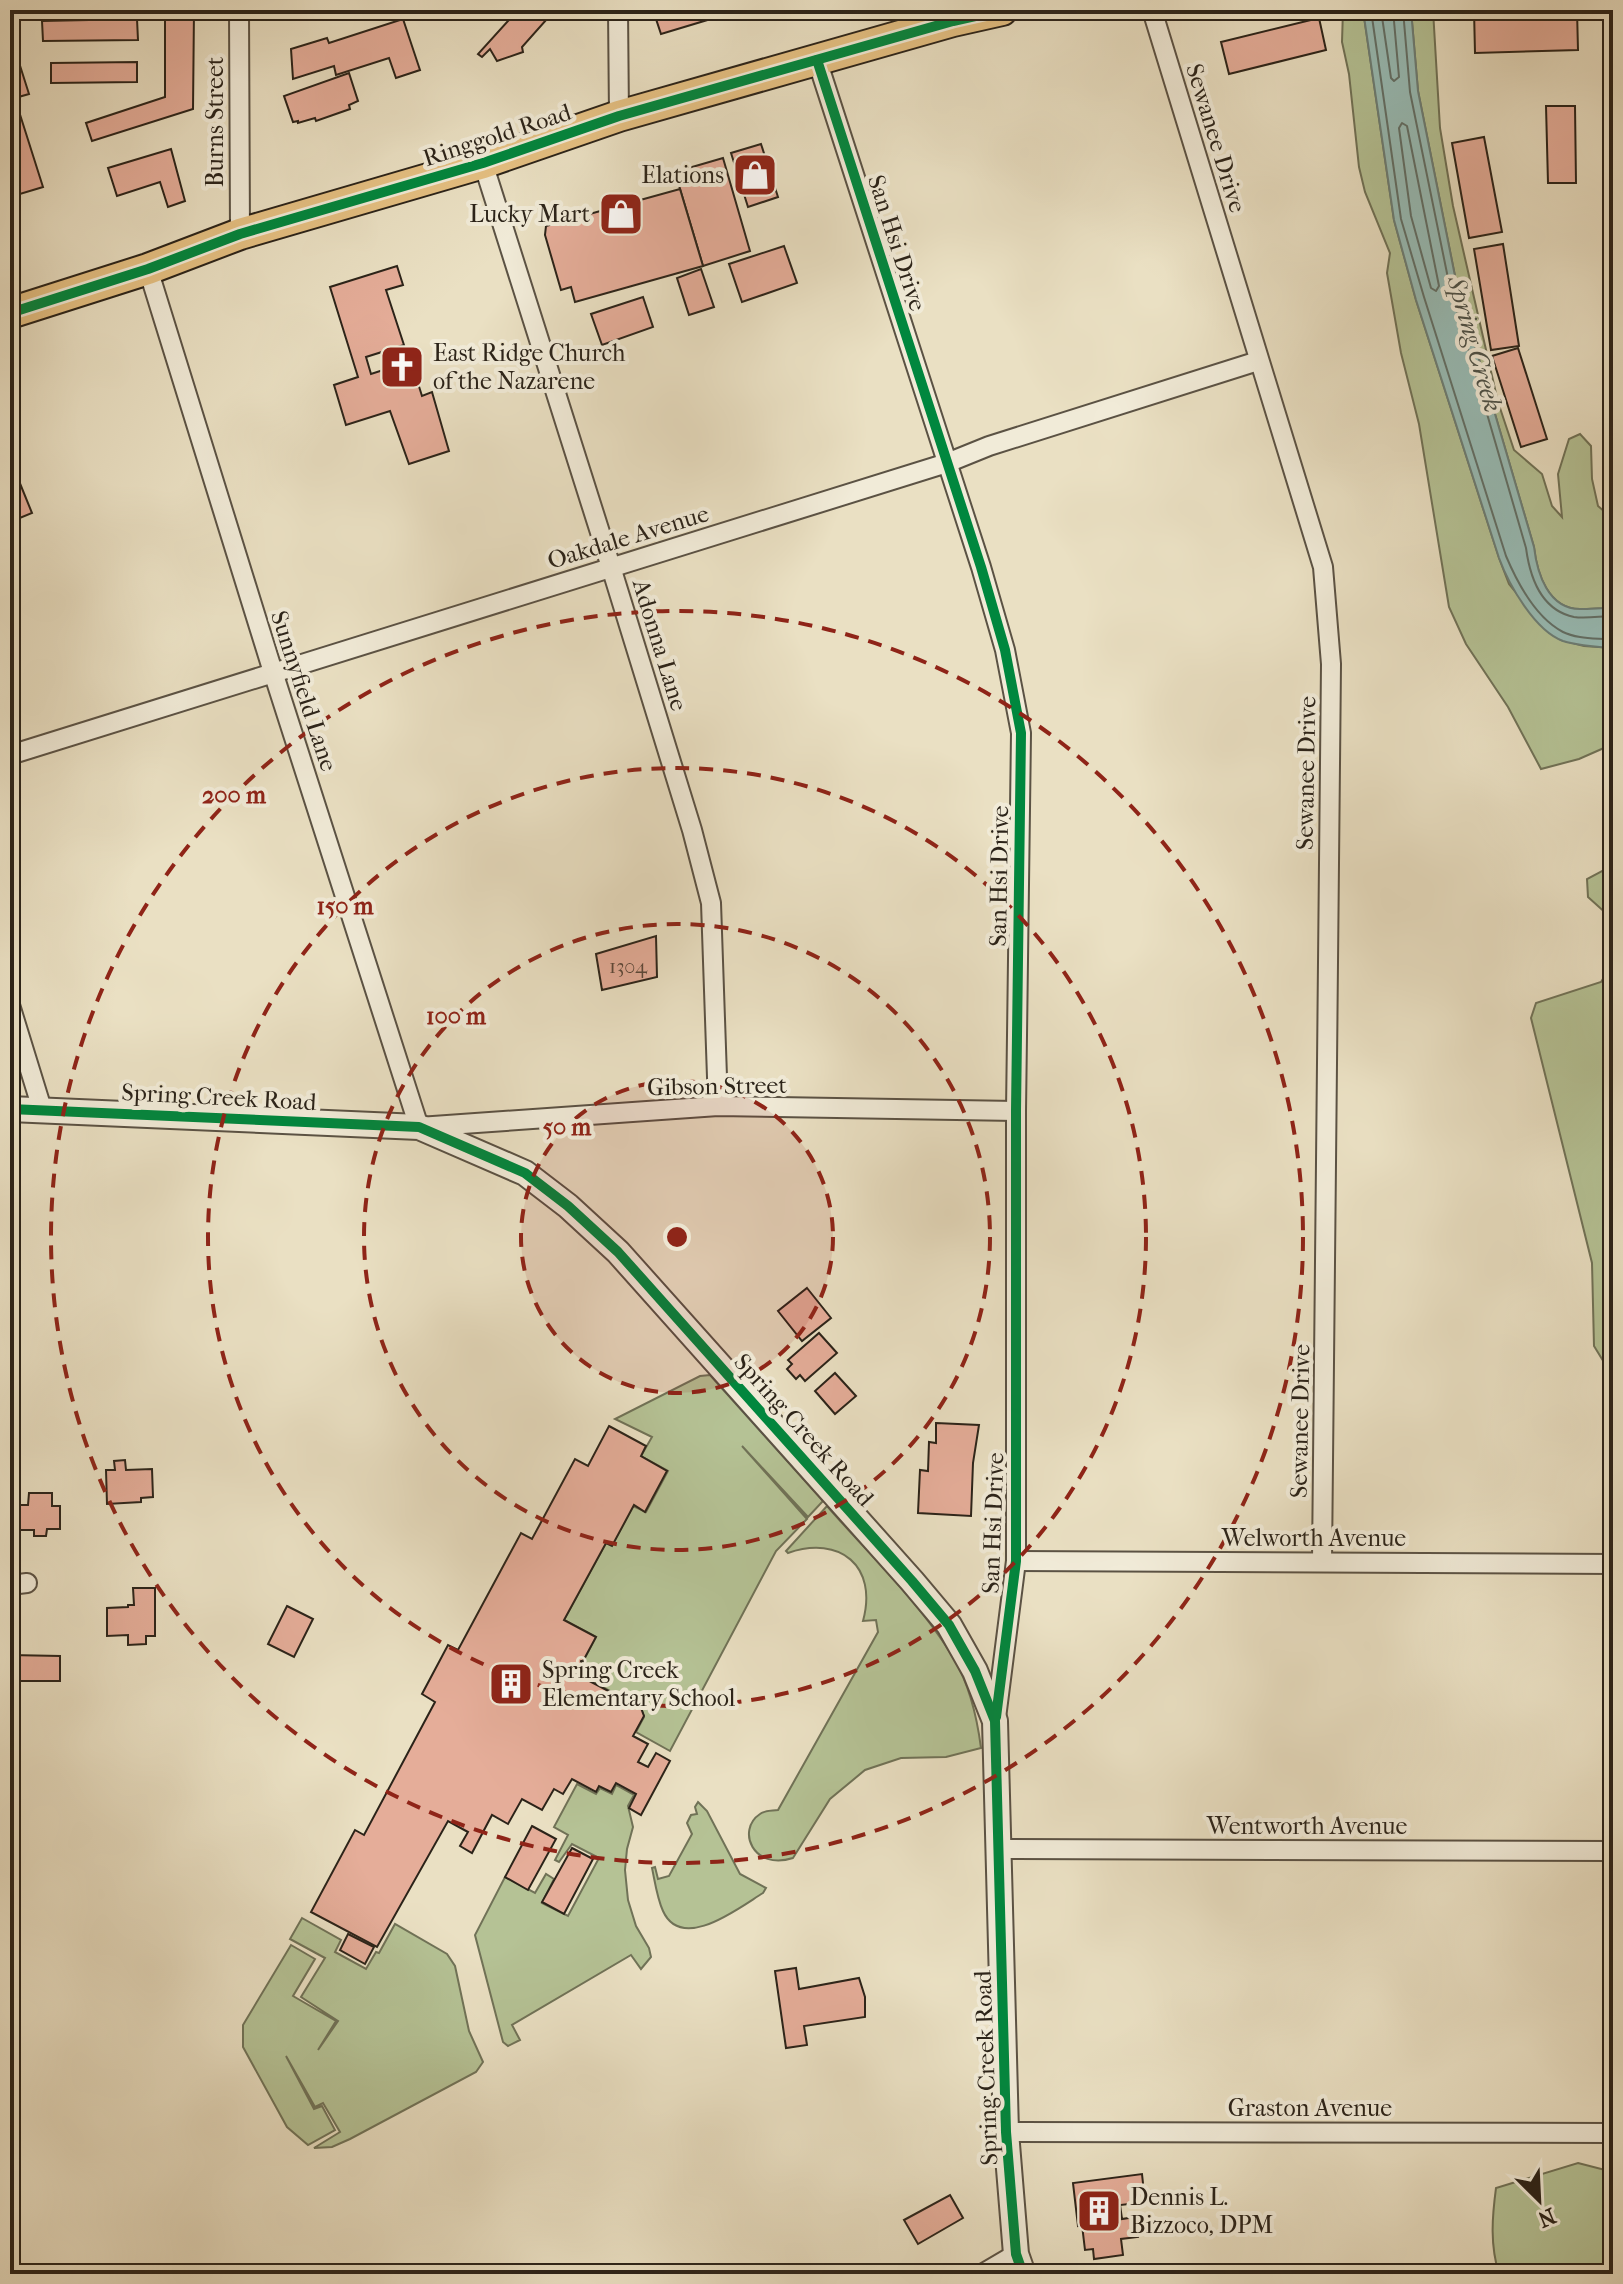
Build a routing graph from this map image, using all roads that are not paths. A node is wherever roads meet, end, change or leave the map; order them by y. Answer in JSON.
{"nodes":[{"id":1,"x":239,"y":10,"type":"edge"},
{"id":2,"x":618,"y":10,"type":"edge"},
{"id":3,"x":1002,"y":10,"type":"edge"},
{"id":4,"x":1152,"y":10,"type":"edge"},
{"id":5,"x":953,"y":16,"type":"edge"},
{"id":6,"x":817,"y":60,"type":"junction"},
{"id":7,"x":619,"y":116,"type":"junction"},
{"id":8,"x":483,"y":163,"type":"junction"},
{"id":9,"x":240,"y":234,"type":"junction"},
{"id":10,"x":148,"y":269,"type":"junction"},
{"id":11,"x":10,"y":313,"type":"edge"},
{"id":12,"x":1258,"y":361,"type":"junction"},
{"id":13,"x":947,"y":463,"type":"junction"},
{"id":14,"x":611,"y":567,"type":"junction"},
{"id":15,"x":273,"y":672,"type":"junction"},
{"id":16,"x":10,"y":755,"type":"edge"},
{"id":17,"x":10,"y":1005,"type":"edge"},
{"id":18,"x":718,"y":1106,"type":"junction"},
{"id":19,"x":10,"y":1109,"type":"edge"},
{"id":20,"x":42,"y":1109,"type":"junction"},
{"id":21,"x":1016,"y":1111,"type":"junction"},
{"id":22,"x":419,"y":1127,"type":"junction"},
{"id":23,"x":1016,"y":1561,"type":"junction"},
{"id":24,"x":1322,"y":1562,"type":"junction"},
{"id":25,"x":1613,"y":1564,"type":"edge"},
{"id":26,"x":995,"y":1721,"type":"junction"},
{"id":27,"x":1000,"y":1849,"type":"junction"},
{"id":28,"x":1613,"y":1851,"type":"edge"},
{"id":29,"x":1006,"y":2132,"type":"junction"},
{"id":30,"x":1613,"y":2133,"type":"edge"},
{"id":31,"x":1020,"y":2264,"type":"edge"},
{"id":32,"x":982,"y":2274,"type":"edge"}],
"edges":[{"from":1,"to":9,"type":"street","name":"Burns Street"},
{"from":2,"to":7,"type":"street"},
{"from":3,"to":5,"type":"main road","name":"Ringgold Road"},
{"from":4,"to":12,"type":"street","name":"Sewanee Drive"},
{"from":5,"to":6,"type":"main road","name":"Ringgold Road"},
{"from":6,"to":7,"type":"main road","name":"Ringgold Road"},
{"from":6,"to":13,"type":"street","name":"San Hsi Drive"},
{"from":7,"to":8,"type":"main road","name":"Ringgold Road"},
{"from":8,"to":9,"type":"main road","name":"Ringgold Road"},
{"from":8,"to":14,"type":"street","name":"Adonna Lane"},
{"from":9,"to":10,"type":"main road","name":"Ringgold Road"},
{"from":10,"to":11,"type":"main road","name":"Ringgold Road"},
{"from":10,"to":15,"type":"street","name":"Sunnyfield Lane"},
{"from":12,"to":13,"type":"street","name":"Oakdale Avenue"},
{"from":12,"to":24,"type":"street","name":"Sewanee Drive"},
{"from":13,"to":14,"type":"street","name":"Oakdale Avenue"},
{"from":13,"to":21,"type":"street","name":"San Hsi Drive"},
{"from":14,"to":15,"type":"street","name":"Oakdale Avenue"},
{"from":14,"to":18,"type":"street","name":"Adonna Lane"},
{"from":15,"to":16,"type":"street","name":"Oakdale Avenue"},
{"from":15,"to":22,"type":"street","name":"Sunnyfield Lane"},
{"from":17,"to":20,"type":"street"},
{"from":18,"to":21,"type":"street","name":"Gibson Street"},
{"from":18,"to":22,"type":"street","name":"Gibson Street"},
{"from":19,"to":20,"type":"street","name":"Spring Creek Road"},
{"from":20,"to":22,"type":"street","name":"Spring Creek Road"},
{"from":21,"to":23,"type":"street","name":"San Hsi Drive"},
{"from":22,"to":26,"type":"street","name":"Spring Creek Road"},
{"from":23,"to":24,"type":"street","name":"Welworth Avenue"},
{"from":23,"to":26,"type":"street","name":"San Hsi Drive"},
{"from":24,"to":25,"type":"street","name":"Welworth Avenue"},
{"from":26,"to":27,"type":"street","name":"Spring Creek Road"},
{"from":27,"to":28,"type":"street","name":"Wentworth Avenue"},
{"from":27,"to":29,"type":"street","name":"Spring Creek Road"},
{"from":29,"to":30,"type":"street","name":"Graston Avenue"},
{"from":29,"to":31,"type":"street","name":"Spring Creek Road"},
{"from":31,"to":32,"type":"street"}]}
